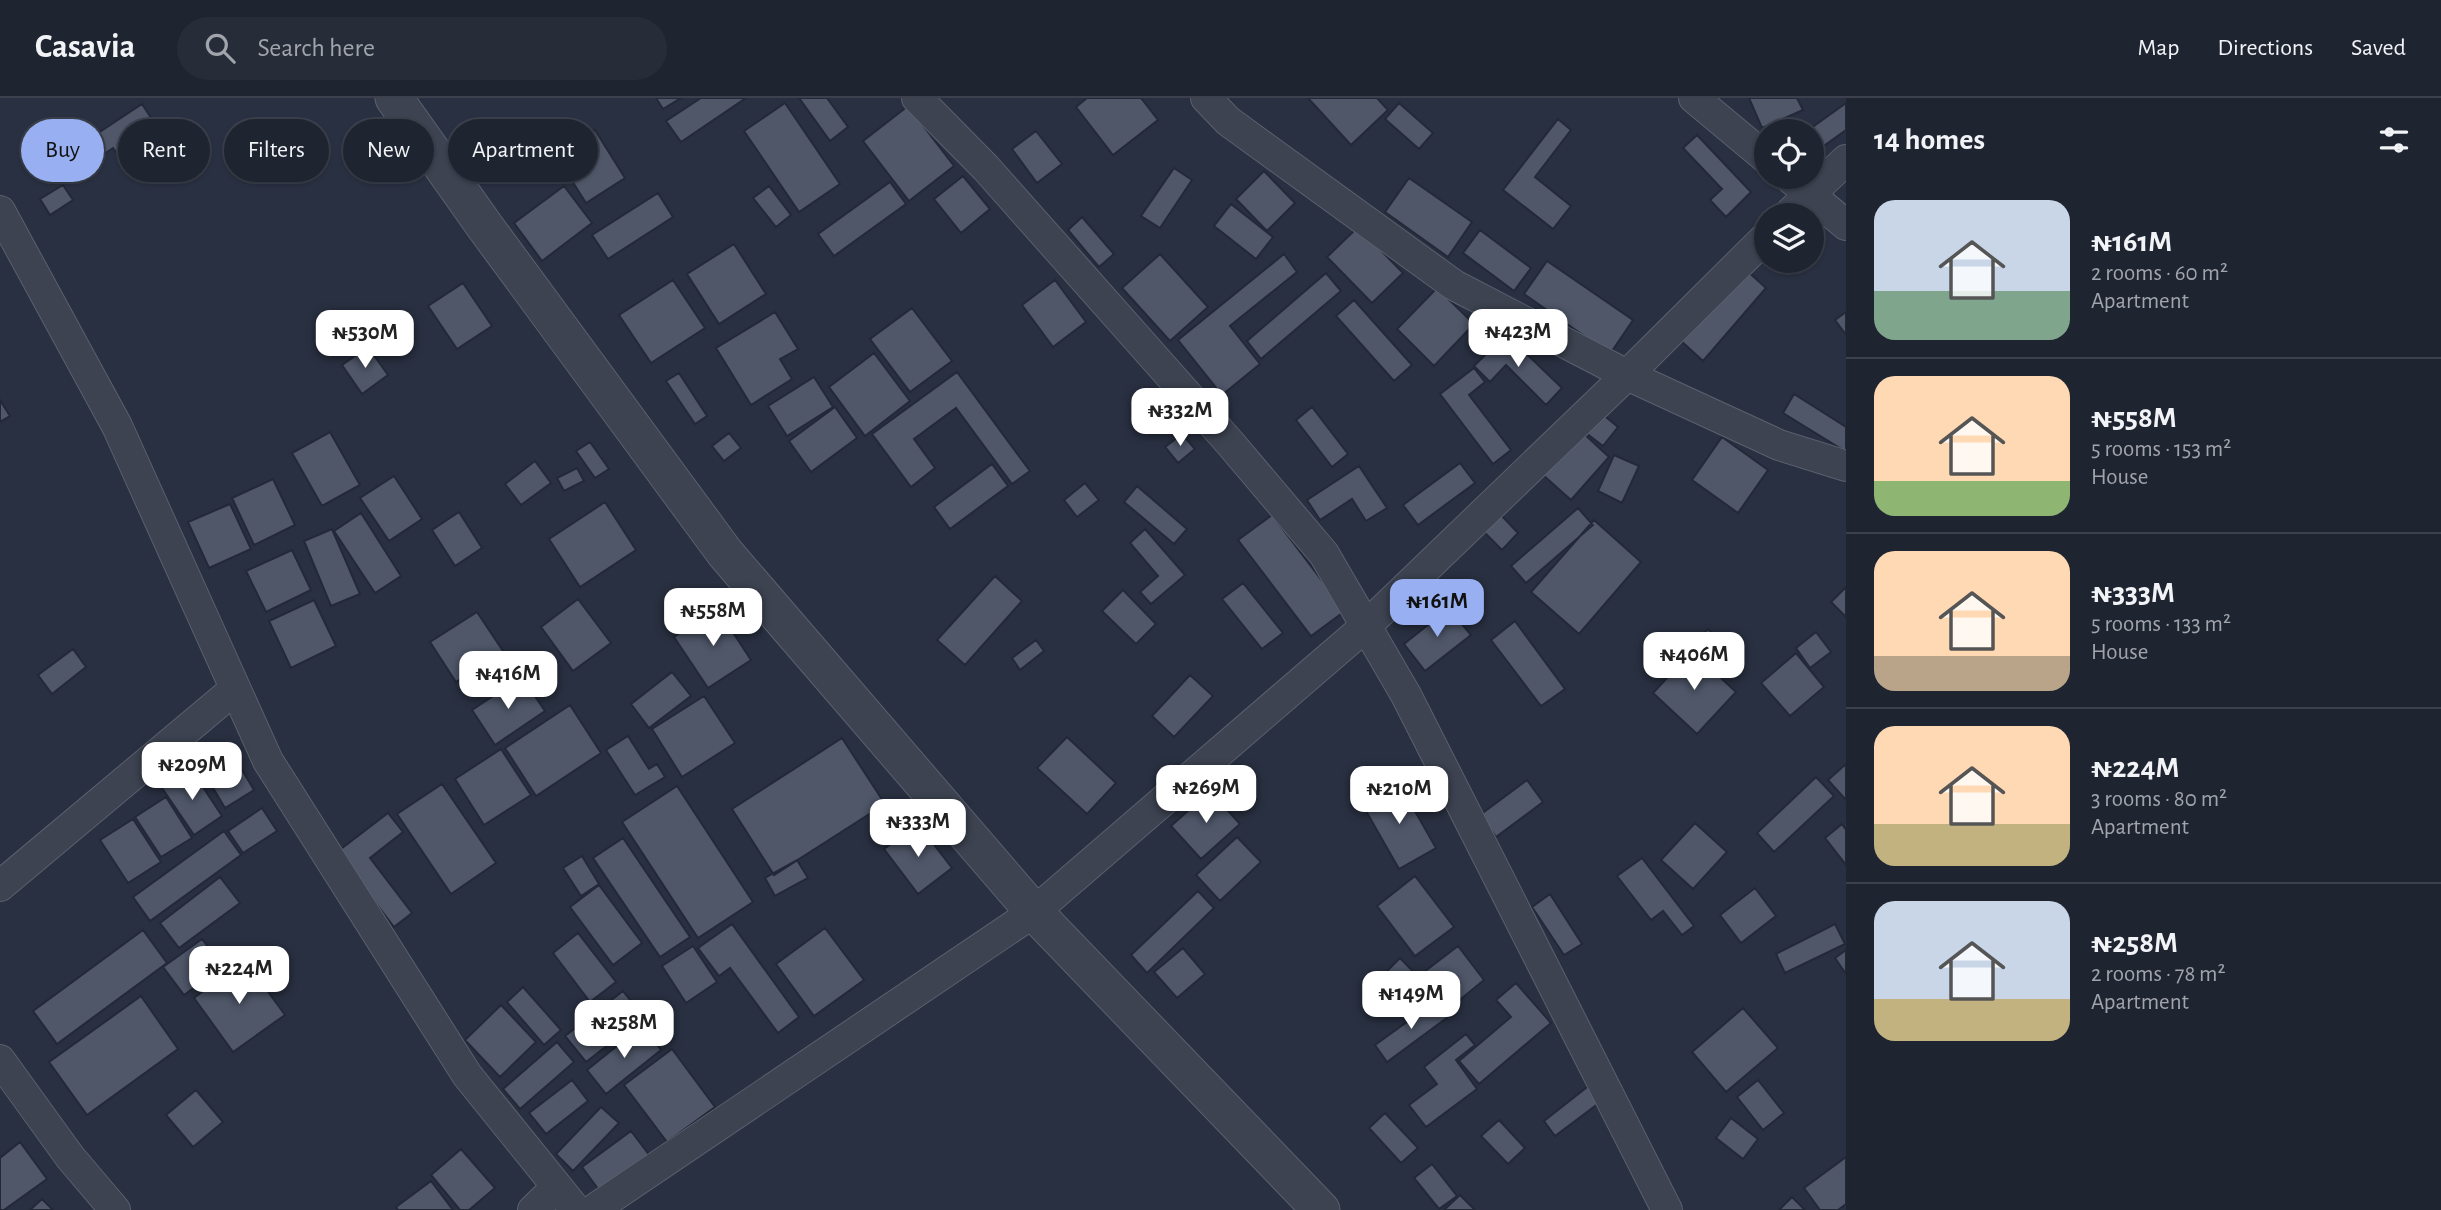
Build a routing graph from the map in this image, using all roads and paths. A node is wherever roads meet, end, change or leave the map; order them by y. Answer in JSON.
{"nodes":[{"id":1,"x":917,"y":98,"type":"edge"},
{"id":2,"x":1206,"y":98,"type":"edge"},
{"id":3,"x":1694,"y":98,"type":"edge"},
{"id":4,"x":397,"y":99,"type":"edge"},
{"id":5,"x":1754,"y":148,"type":"edge"},
{"id":6,"x":1846,"y":160,"type":"edge"},
{"id":7,"x":1824,"y":172,"type":"edge"},
{"id":8,"x":1804,"y":189,"type":"edge"},
{"id":9,"x":0,"y":211,"type":"edge"},
{"id":10,"x":1846,"y":225,"type":"edge"},
{"id":11,"x":1754,"y":249,"type":"edge"},
{"id":12,"x":1627,"y":375,"type":"junction"},
{"id":13,"x":1846,"y":466,"type":"edge"},
{"id":14,"x":1366,"y":626,"type":"junction"},
{"id":15,"x":236,"y":689,"type":"junction"},
{"id":16,"x":0,"y":886,"type":"edge"},
{"id":17,"x":1034,"y":912,"type":"junction"},
{"id":18,"x":0,"y":1060,"type":"edge"},
{"id":19,"x":558,"y":1187,"type":"junction"},
{"id":20,"x":114,"y":1210,"type":"edge"},
{"id":21,"x":533,"y":1210,"type":"edge"},
{"id":22,"x":576,"y":1210,"type":"edge"},
{"id":23,"x":593,"y":1210,"type":"edge"},
{"id":24,"x":1321,"y":1210,"type":"edge"},
{"id":25,"x":1667,"y":1210,"type":"edge"}],
"edges":[{"from":1,"to":14,"type":"street"},
{"from":2,"to":12,"type":"street"},
{"from":3,"to":5,"type":"street"},
{"from":4,"to":17,"type":"street"},
{"from":6,"to":7,"type":"street"},
{"from":8,"to":10,"type":"street"},
{"from":9,"to":15,"type":"street"},
{"from":11,"to":12,"type":"street"},
{"from":12,"to":13,"type":"street"},
{"from":12,"to":14,"type":"street"},
{"from":14,"to":17,"type":"street"},
{"from":14,"to":25,"type":"street"},
{"from":15,"to":16,"type":"street"},
{"from":15,"to":19,"type":"street"},
{"from":17,"to":23,"type":"street"},
{"from":17,"to":24,"type":"street"},
{"from":18,"to":20,"type":"street"},
{"from":19,"to":21,"type":"street"},
{"from":19,"to":22,"type":"street"}]}
